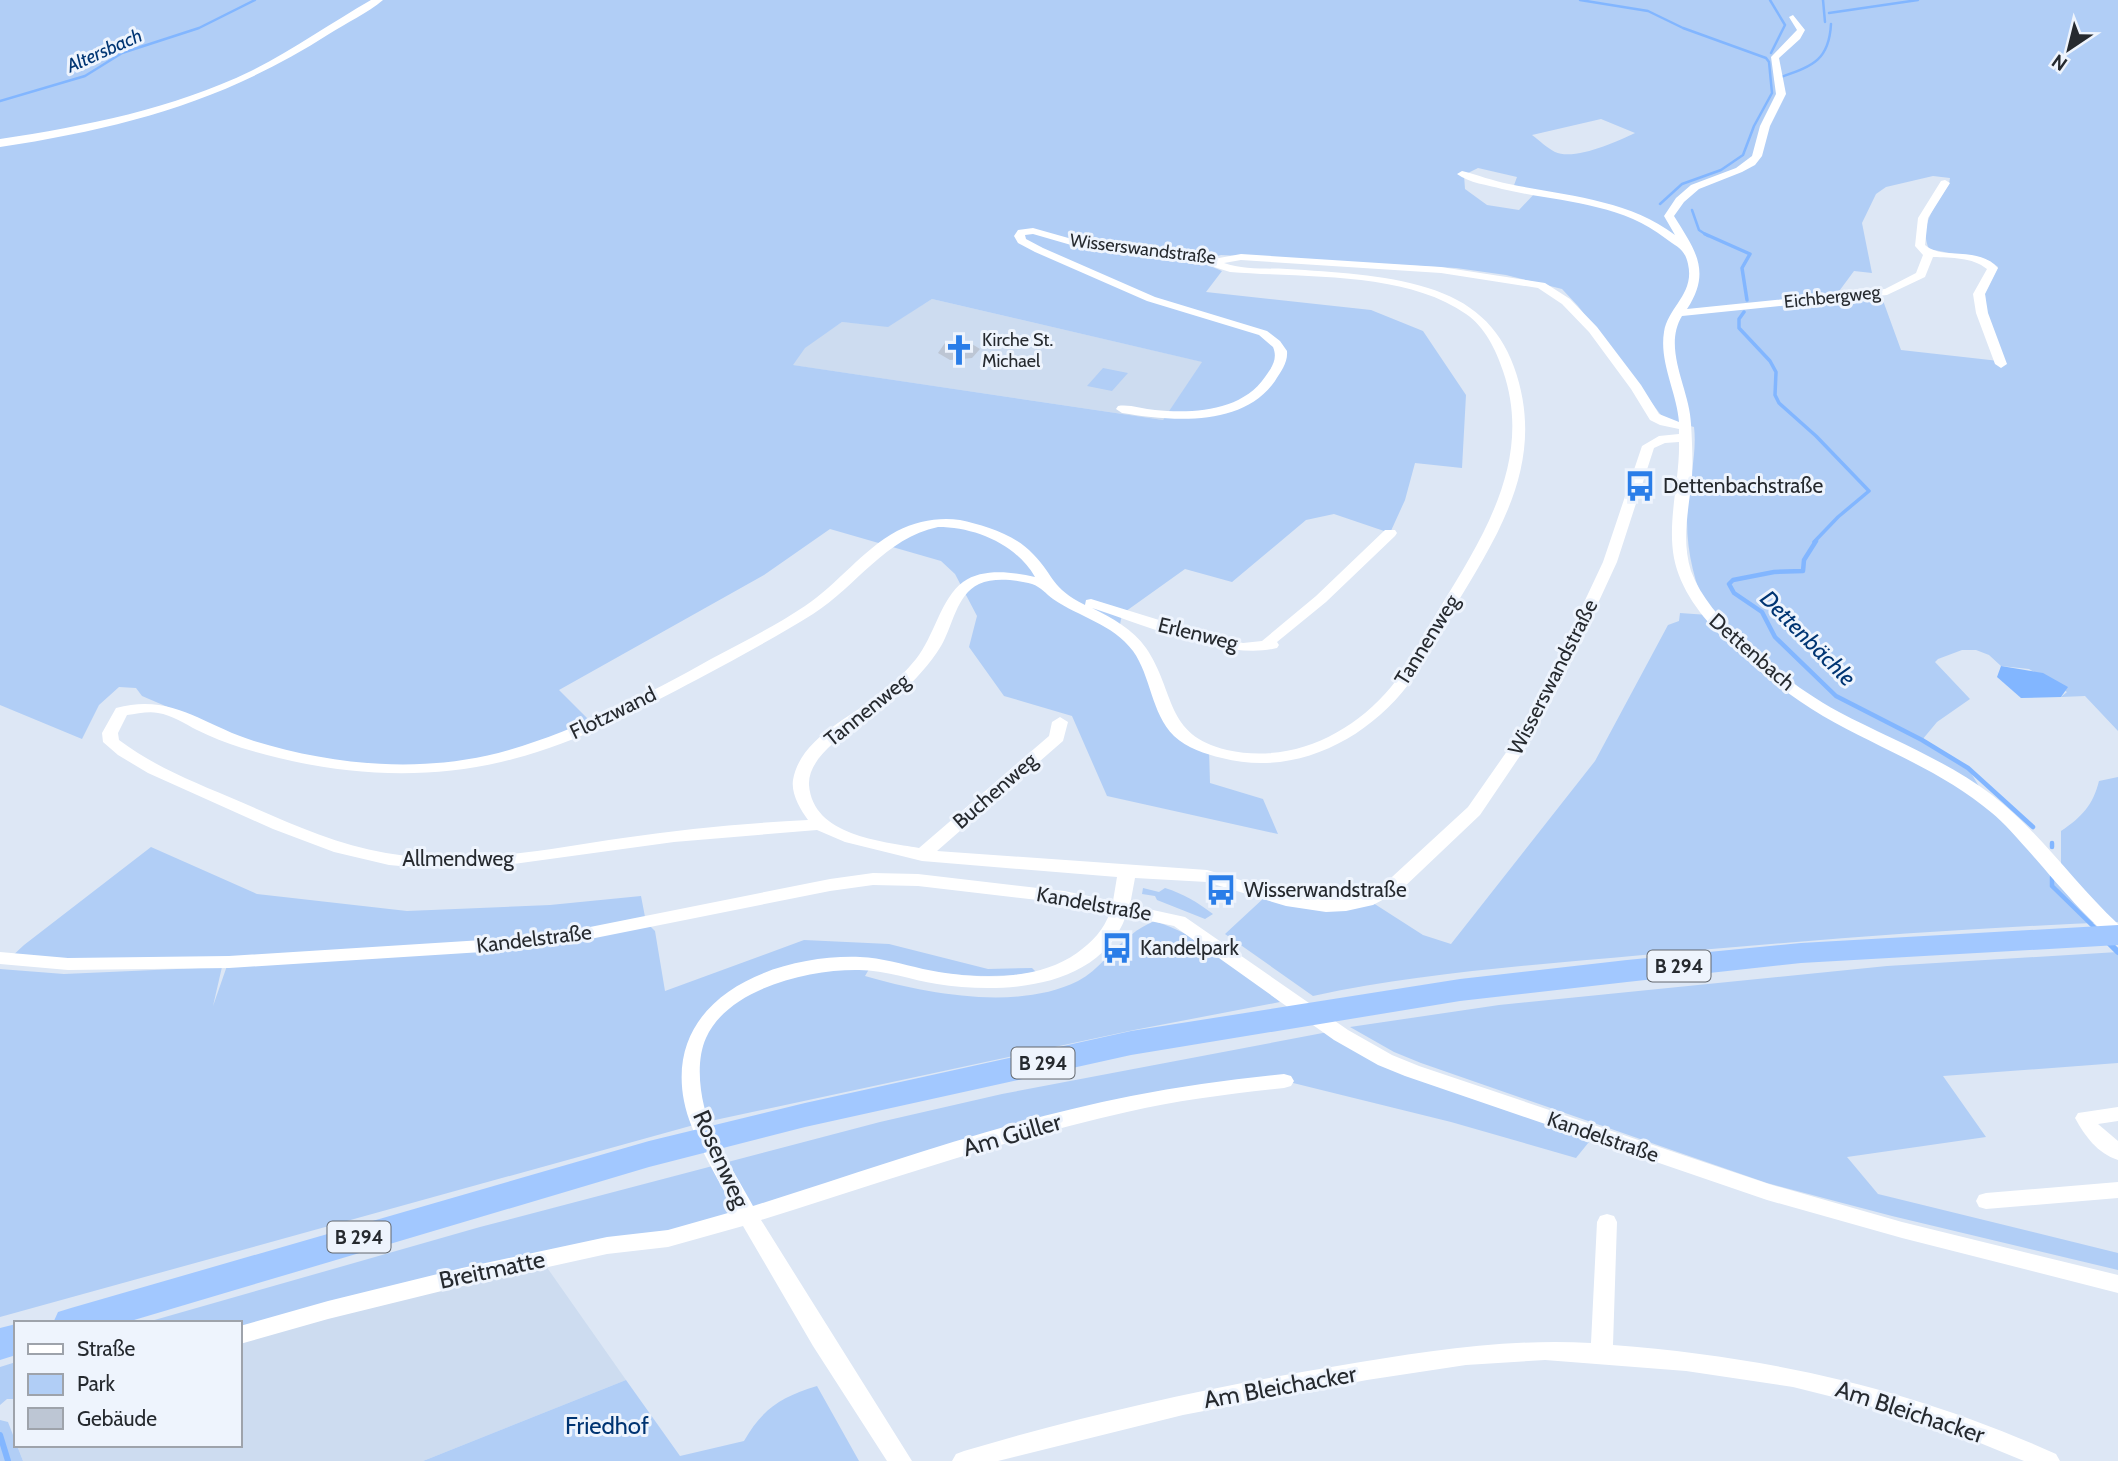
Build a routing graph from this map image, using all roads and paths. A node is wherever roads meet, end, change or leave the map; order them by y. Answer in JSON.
{"nodes":[{"id":1,"x":378,"y":0,"type":"edge"},
{"id":2,"x":1793,"y":17,"type":"dead end"},
{"id":3,"x":0,"y":143,"type":"edge"},
{"id":4,"x":1462,"y":174,"type":"dead end"},
{"id":5,"x":1945,"y":183,"type":"dead end"},
{"id":6,"x":1692,"y":253,"type":"junction"},
{"id":7,"x":1928,"y":254,"type":"junction"},
{"id":8,"x":1219,"y":261,"type":"junction"},
{"id":9,"x":1678,"y":313,"type":"junction"},
{"id":10,"x":2001,"y":365,"type":"dead end"},
{"id":11,"x":1122,"y":409,"type":"dead end"},
{"id":12,"x":1685,"y":433,"type":"junction"},
{"id":13,"x":1390,"y":533,"type":"dead end"},
{"id":14,"x":1047,"y":585,"type":"junction"},
{"id":15,"x":121,"y":711,"type":"joint"},
{"id":16,"x":1060,"y":722,"type":"dead end"},
{"id":17,"x":821,"y":824,"type":"junction"},
{"id":18,"x":922,"y":855,"type":"junction"},
{"id":19,"x":1127,"y":872,"type":"junction"},
{"id":20,"x":1120,"y":908,"type":"junction"},
{"id":21,"x":2118,"y":935,"type":"edge"},
{"id":22,"x":0,"y":958,"type":"edge"},
{"id":23,"x":1283,"y":1018,"type":"joint"},
{"id":24,"x":1284,"y":1081,"type":"dead end"},
{"id":25,"x":2118,"y":1114,"type":"edge"},
{"id":26,"x":805,"y":1115,"type":"joint"},
{"id":27,"x":2118,"y":1152,"type":"edge"},
{"id":28,"x":2118,"y":1190,"type":"edge"},
{"id":29,"x":1986,"y":1201,"type":"dead end"},
{"id":30,"x":746,"y":1216,"type":"junction"},
{"id":31,"x":1606,"y":1222,"type":"dead end"},
{"id":32,"x":2118,"y":1284,"type":"edge"},
{"id":33,"x":78,"y":1321,"type":"edge"},
{"id":34,"x":242,"y":1334,"type":"edge"},
{"id":35,"x":1602,"y":1353,"type":"junction"},
{"id":36,"x":900,"y":1461,"type":"edge"},
{"id":37,"x":964,"y":1461,"type":"edge"},
{"id":38,"x":2048,"y":1461,"type":"edge"}],
"edges":[{"from":1,"to":3,"type":"street"},
{"from":2,"to":6,"type":"street"},
{"from":4,"to":6,"type":"street"},
{"from":5,"to":7,"type":"street"},
{"from":6,"to":9,"type":"street","name":"Dettenbach"},
{"from":7,"to":9,"type":"street","name":"Eichbergweg"},
{"from":7,"to":10,"type":"street"},
{"from":8,"to":11,"type":"street","name":"Wisserswandstraße"},
{"from":8,"to":12,"type":"street","name":"Wisserswandstraße"},
{"from":8,"to":14,"type":"street","name":"Tannenweg"},
{"from":9,"to":12,"type":"street","name":"Dettenbach"},
{"from":12,"to":19,"type":"street","name":"Wisserswandstraße"},
{"from":12,"to":21,"type":"street","name":"Dettenbach"},
{"from":13,"to":14,"type":"street","name":"Erlenweg"},
{"from":14,"to":15,"type":"street","name":"Flotzwand"},
{"from":14,"to":17,"type":"street","name":"Tannenweg"},
{"from":15,"to":17,"type":"street","name":"Allmendweg"},
{"from":16,"to":18,"type":"street","name":"Buchenweg"},
{"from":17,"to":18,"type":"street"},
{"from":18,"to":19,"type":"street"},
{"from":19,"to":20,"type":"street","name":"Rosenweg"},
{"from":20,"to":22,"type":"street","name":"Kandelstraße"},
{"from":20,"to":30,"type":"street","name":"Rosenweg"},
{"from":20,"to":32,"type":"street","name":"Kandelstraße"},
{"from":21,"to":23,"type":"highway","number":"B 294"},
{"from":23,"to":26,"type":"highway","number":"B 294"},
{"from":24,"to":30,"type":"street","name":"Am Güller"},
{"from":25,"to":27,"type":"street"},
{"from":26,"to":33,"type":"highway","number":"B 294"},
{"from":28,"to":29,"type":"street"},
{"from":30,"to":34,"type":"street","name":"Breitmatte"},
{"from":30,"to":36,"type":"street","name":"Rosenweg"},
{"from":31,"to":35,"type":"street"},
{"from":35,"to":37,"type":"street","name":"Am Bleichacker"},
{"from":35,"to":38,"type":"street","name":"Am Bleichacker"}]}
